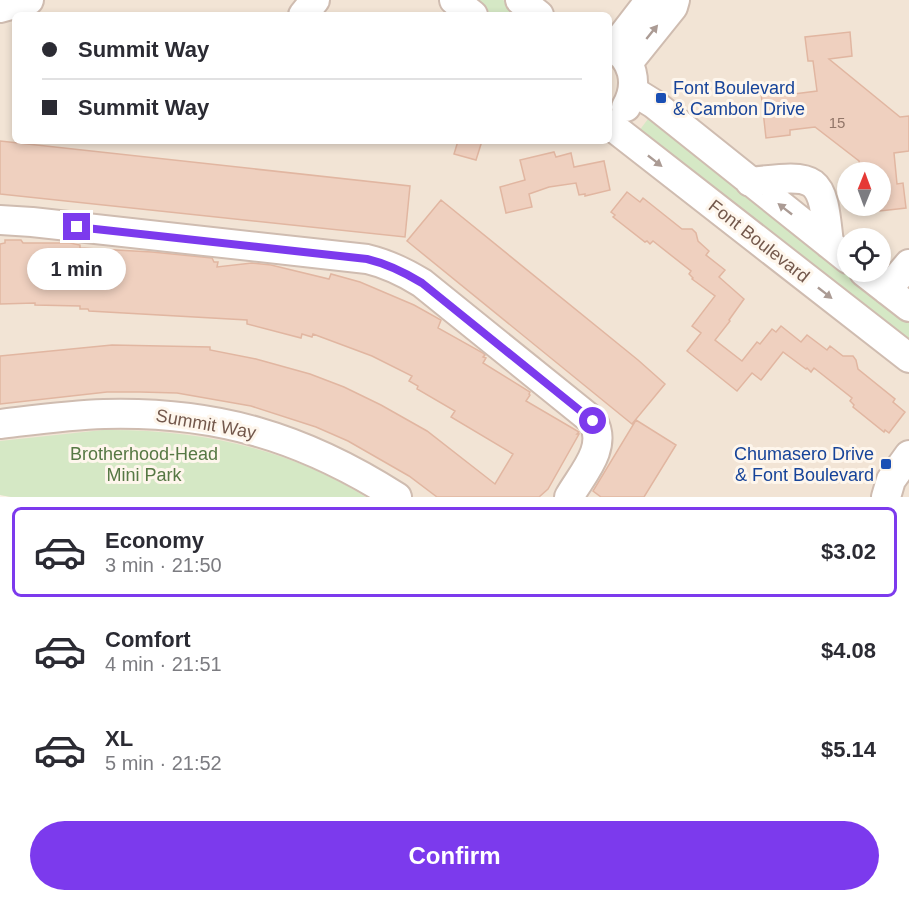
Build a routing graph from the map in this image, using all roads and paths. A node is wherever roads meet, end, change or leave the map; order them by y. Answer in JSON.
{"nodes":[{"id":1,"x":29,"y":0,"type":"edge"},
{"id":2,"x":315,"y":0,"type":"edge"},
{"id":3,"x":454,"y":0,"type":"edge"},
{"id":4,"x":520,"y":0,"type":"edge"},
{"id":5,"x":650,"y":0,"type":"edge"},
{"id":6,"x":675,"y":0,"type":"edge"},
{"id":7,"x":0,"y":8,"type":"edge"},
{"id":8,"x":305,"y":12,"type":"edge"},
{"id":9,"x":469,"y":12,"type":"edge"},
{"id":10,"x":535,"y":12,"type":"edge"},
{"id":11,"x":617,"y":52,"type":"edge"},
{"id":12,"x":633,"y":91,"type":"junction"},
{"id":13,"x":612,"y":120,"type":"edge"},
{"id":14,"x":612,"y":125,"type":"edge"},
{"id":15,"x":750,"y":182,"type":"junction"},
{"id":16,"x":0,"y":220,"type":"edge"},
{"id":17,"x":837,"y":247,"type":"edge"},
{"id":18,"x":837,"y":250,"type":"edge"},
{"id":19,"x":909,"y":264,"type":"edge"},
{"id":20,"x":877,"y":282,"type":"edge"},
{"id":21,"x":898,"y":299,"type":"edge"},
{"id":22,"x":909,"y":358,"type":"edge"},
{"id":23,"x":0,"y":424,"type":"edge"},
{"id":24,"x":909,"y":454,"type":"edge"},
{"id":25,"x":397,"y":497,"type":"edge"},
{"id":26,"x":569,"y":497,"type":"edge"},
{"id":27,"x":886,"y":497,"type":"edge"}],
"edges":[{"from":1,"to":7,"type":"street"},
{"from":2,"to":8,"type":"street"},
{"from":3,"to":9,"type":"street"},
{"from":4,"to":10,"type":"street"},
{"from":5,"to":11,"type":"street"},
{"from":11,"to":6,"type":"street","one_way":true},
{"from":11,"to":12,"type":"street"},
{"from":12,"to":13,"type":"street"},
{"from":12,"to":15,"type":"street"},
{"from":14,"to":22,"type":"street","name":"Font Boulevard","one_way":true},
{"from":15,"to":17,"type":"street"},
{"from":18,"to":15,"type":"street","one_way":true},
{"from":16,"to":26,"type":"street"},
{"from":19,"to":21,"type":"street"},
{"from":20,"to":21,"type":"street"},
{"from":23,"to":25,"type":"street","name":"Summit Way"},
{"from":24,"to":27,"type":"street"}]}
